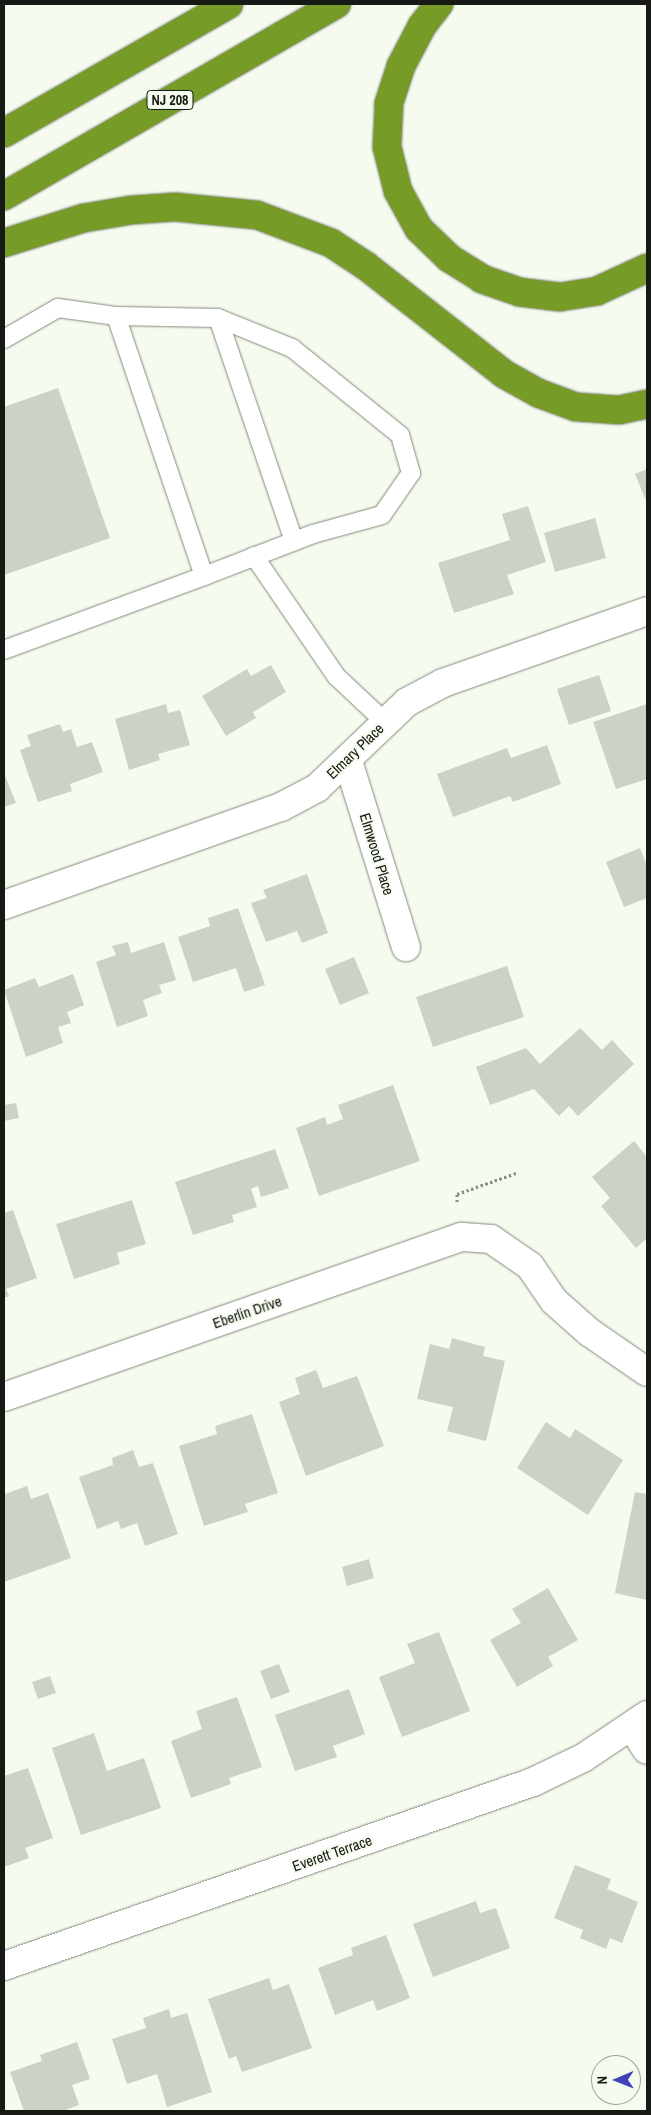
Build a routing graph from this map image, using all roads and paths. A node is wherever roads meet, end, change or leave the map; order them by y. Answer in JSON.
{"nodes":[{"id":1,"x":229,"y":4,"type":"edge"},
{"id":2,"x":336,"y":4,"type":"edge"},
{"id":3,"x":439,"y":4,"type":"edge"},
{"id":4,"x":4,"y":133,"type":"edge"},
{"id":5,"x":4,"y":196,"type":"edge"},
{"id":6,"x":4,"y":243,"type":"edge"},
{"id":7,"x":647,"y":268,"type":"edge"},
{"id":8,"x":116,"y":316,"type":"junction"},
{"id":9,"x":218,"y":318,"type":"junction"},
{"id":10,"x":4,"y":339,"type":"edge"},
{"id":11,"x":647,"y":404,"type":"edge"},
{"id":12,"x":294,"y":541,"type":"junction"},
{"id":13,"x":254,"y":556,"type":"junction"},
{"id":14,"x":204,"y":576,"type":"junction"},
{"id":15,"x":647,"y":611,"type":"edge"},
{"id":16,"x":4,"y":650,"type":"edge"},
{"id":17,"x":385,"y":722,"type":"junction"},
{"id":18,"x":348,"y":761,"type":"junction"},
{"id":19,"x":4,"y":905,"type":"edge"},
{"id":20,"x":406,"y":947,"type":"dead end"},
{"id":21,"x":516,"y":1173,"type":"dead end"},
{"id":22,"x":457,"y":1202,"type":"dead end"},
{"id":23,"x":647,"y":1372,"type":"edge"},
{"id":24,"x":4,"y":1397,"type":"edge"},
{"id":25,"x":639,"y":1721,"type":"edge"},
{"id":26,"x":647,"y":1750,"type":"edge"},
{"id":27,"x":4,"y":1966,"type":"edge"}],
"edges":[{"from":1,"to":4,"type":"highway"},
{"from":2,"to":5,"type":"highway","number":"NJ 208"},
{"from":3,"to":7,"type":"highway"},
{"from":6,"to":11,"type":"highway"},
{"from":8,"to":9,"type":"lane"},
{"from":8,"to":10,"type":"lane"},
{"from":8,"to":14,"type":"lane"},
{"from":9,"to":12,"type":"lane"},
{"from":9,"to":12,"type":"lane"},
{"from":12,"to":13,"type":"lane"},
{"from":13,"to":14,"type":"lane"},
{"from":13,"to":17,"type":"lane"},
{"from":14,"to":16,"type":"lane"},
{"from":15,"to":17,"type":"street","name":"Elmary Place"},
{"from":17,"to":18,"type":"street","name":"Elmary Place"},
{"from":18,"to":19,"type":"street","name":"Elmary Place"},
{"from":18,"to":20,"type":"street","name":"Elmwood Place"},
{"from":21,"to":22,"type":"path"},
{"from":23,"to":24,"type":"street","name":"Eberlin Drive"},
{"from":25,"to":26,"type":"street"},
{"from":25,"to":27,"type":"street","name":"Everett Terrace"}]}
